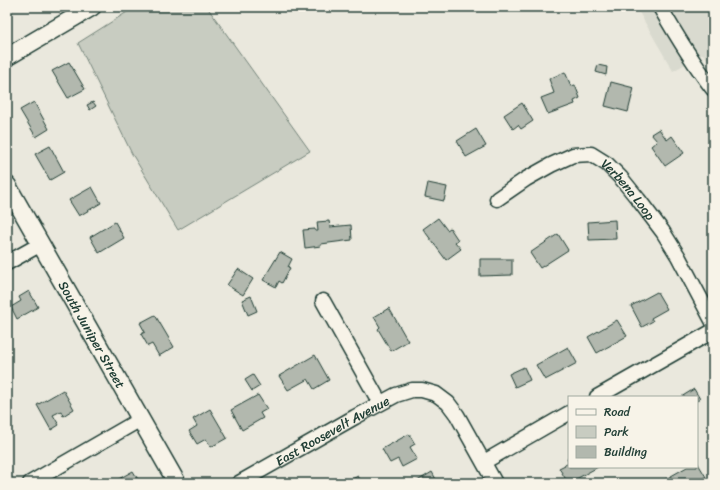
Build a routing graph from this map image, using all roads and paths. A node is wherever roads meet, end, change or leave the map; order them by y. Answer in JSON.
{"nodes":[{"id":1,"x":92,"y":7,"type":"edge"},
{"id":2,"x":660,"y":7,"type":"edge"},
{"id":3,"x":7,"y":57,"type":"edge"},
{"id":4,"x":713,"y":89,"type":"edge"},
{"id":5,"x":7,"y":185,"type":"edge"},
{"id":6,"x":497,"y":199,"type":"dead end"},
{"id":7,"x":41,"y":244,"type":"junction"},
{"id":8,"x":7,"y":263,"type":"edge"},
{"id":9,"x":323,"y":301,"type":"dead end"},
{"id":10,"x":713,"y":322,"type":"edge"},
{"id":11,"x":713,"y":331,"type":"edge"},
{"id":12,"x":599,"y":396,"type":"edge"},
{"id":13,"x":380,"y":403,"type":"junction"},
{"id":14,"x":568,"y":414,"type":"edge"},
{"id":15,"x":141,"y":419,"type":"junction"},
{"id":16,"x":484,"y":462,"type":"junction"},
{"id":17,"x":30,"y":483,"type":"edge"},
{"id":18,"x":177,"y":483,"type":"edge"},
{"id":19,"x":239,"y":483,"type":"edge"},
{"id":20,"x":495,"y":483,"type":"edge"}],
"edges":[{"from":1,"to":3,"type":"street"},
{"from":2,"to":4,"type":"street"},
{"from":5,"to":7,"type":"street","name":"South Juniper Street"},
{"from":6,"to":10,"type":"street","name":"Verbena Loop"},
{"from":7,"to":8,"type":"street"},
{"from":7,"to":15,"type":"street","name":"South Juniper Street"},
{"from":9,"to":13,"type":"street"},
{"from":11,"to":12,"type":"street"},
{"from":13,"to":16,"type":"street","name":"East Roosevelt Avenue"},
{"from":13,"to":19,"type":"street","name":"East Roosevelt Avenue"},
{"from":14,"to":16,"type":"street"},
{"from":15,"to":17,"type":"street"},
{"from":15,"to":18,"type":"street","name":"South Juniper Street"},
{"from":16,"to":20,"type":"street"}]}
